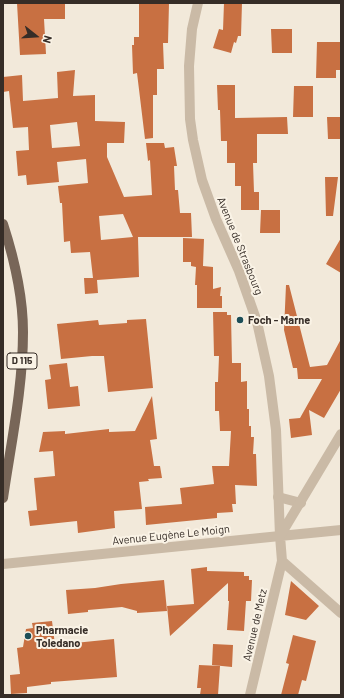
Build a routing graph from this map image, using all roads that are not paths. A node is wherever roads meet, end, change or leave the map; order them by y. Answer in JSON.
{"nodes":[{"id":1,"x":198,"y":3,"type":"edge"},
{"id":2,"x":3,"y":224,"type":"edge"},
{"id":3,"x":5,"y":237,"type":"edge"},
{"id":4,"x":341,"y":434,"type":"edge"},
{"id":5,"x":5,"y":474,"type":"edge"},
{"id":6,"x":278,"y":497,"type":"junction"},
{"id":7,"x":3,"y":498,"type":"edge"},
{"id":8,"x":301,"y":503,"type":"junction"},
{"id":9,"x":341,"y":530,"type":"edge"},
{"id":10,"x":280,"y":536,"type":"junction"},
{"id":11,"x":282,"y":561,"type":"junction"},
{"id":12,"x":3,"y":564,"type":"edge"},
{"id":13,"x":341,"y":613,"type":"edge"},
{"id":14,"x":250,"y":695,"type":"edge"}],
"edges":[{"from":1,"to":6,"type":"street","name":"Avenue de Strasbourg"},
{"from":2,"to":3,"type":"main road","number":"D 115"},
{"from":3,"to":5,"type":"main road","number":"D 115"},
{"from":4,"to":8,"type":"street"},
{"from":5,"to":7,"type":"main road","number":"D 115"},
{"from":6,"to":8,"type":"street"},
{"from":6,"to":10,"type":"street","name":"Avenue de Strasbourg"},
{"from":8,"to":10,"type":"street"},
{"from":9,"to":10,"type":"street","name":"Avenue Eugène Le Moign"},
{"from":10,"to":11,"type":"street","name":"Avenue de Metz"},
{"from":10,"to":12,"type":"street","name":"Avenue Eugène Le Moign"},
{"from":11,"to":13,"type":"street"},
{"from":11,"to":14,"type":"street","name":"Avenue de Metz"}]}
